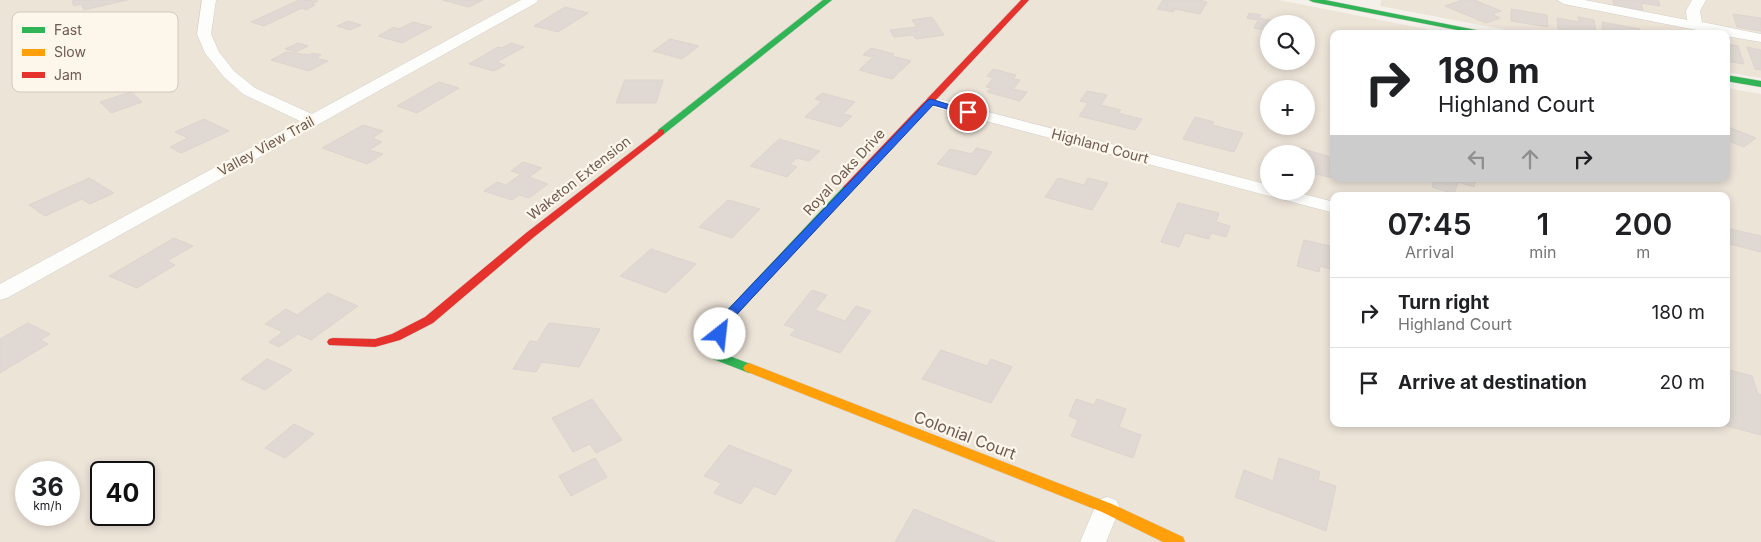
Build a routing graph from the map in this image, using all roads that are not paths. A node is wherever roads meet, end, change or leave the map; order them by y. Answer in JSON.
{"nodes":[{"id":1,"x":209,"y":0,"type":"edge"},
{"id":2,"x":531,"y":0,"type":"edge"},
{"id":3,"x":828,"y":0,"type":"edge"},
{"id":4,"x":1025,"y":0,"type":"edge"},
{"id":5,"x":1312,"y":0,"type":"edge"},
{"id":6,"x":1564,"y":0,"type":"edge"},
{"id":7,"x":1699,"y":0,"type":"edge"},
{"id":8,"x":1363,"y":5,"type":"edge"},
{"id":9,"x":1695,"y":24,"type":"junction"},
{"id":10,"x":1474,"y":30,"type":"edge"},
{"id":11,"x":1723,"y":30,"type":"edge"},
{"id":12,"x":1730,"y":31,"type":"edge"},
{"id":13,"x":1761,"y":38,"type":"edge"},
{"id":14,"x":1730,"y":79,"type":"edge"},
{"id":15,"x":1761,"y":84,"type":"edge"},
{"id":16,"x":931,"y":102,"type":"junction"},
{"id":17,"x":312,"y":120,"type":"junction"},
{"id":18,"x":1260,"y":189,"type":"edge"},
{"id":19,"x":1303,"y":200,"type":"edge"},
{"id":20,"x":1330,"y":207,"type":"edge"},
{"id":21,"x":0,"y":294,"type":"edge"},
{"id":22,"x":333,"y":342,"type":"dead end"},
{"id":23,"x":738,"y":364,"type":"joint"},
{"id":24,"x":1107,"y":508,"type":"junction"},
{"id":25,"x":1093,"y":542,"type":"edge"},
{"id":26,"x":1178,"y":542,"type":"edge"}],
"edges":[{"from":1,"to":17,"type":"street"},
{"from":2,"to":17,"type":"street","name":"Valley View Trail"},
{"from":3,"to":22,"type":"street","name":"Waketon Extension"},
{"from":4,"to":16,"type":"street","name":"Royal Oaks Drive"},
{"from":5,"to":8,"type":"street"},
{"from":6,"to":9,"type":"street"},
{"from":7,"to":9,"type":"street"},
{"from":8,"to":10,"type":"street"},
{"from":9,"to":11,"type":"street"},
{"from":12,"to":13,"type":"street"},
{"from":14,"to":15,"type":"street"},
{"from":16,"to":18,"type":"street","name":"Highland Court"},
{"from":16,"to":23,"type":"street","name":"Royal Oaks Drive"},
{"from":17,"to":21,"type":"street","name":"Valley View Trail"},
{"from":19,"to":20,"type":"street","name":"Highland Court"},
{"from":23,"to":24,"type":"street","name":"Colonial Court"},
{"from":24,"to":25,"type":"street"},
{"from":24,"to":26,"type":"street","name":"Colonial Court"}]}
